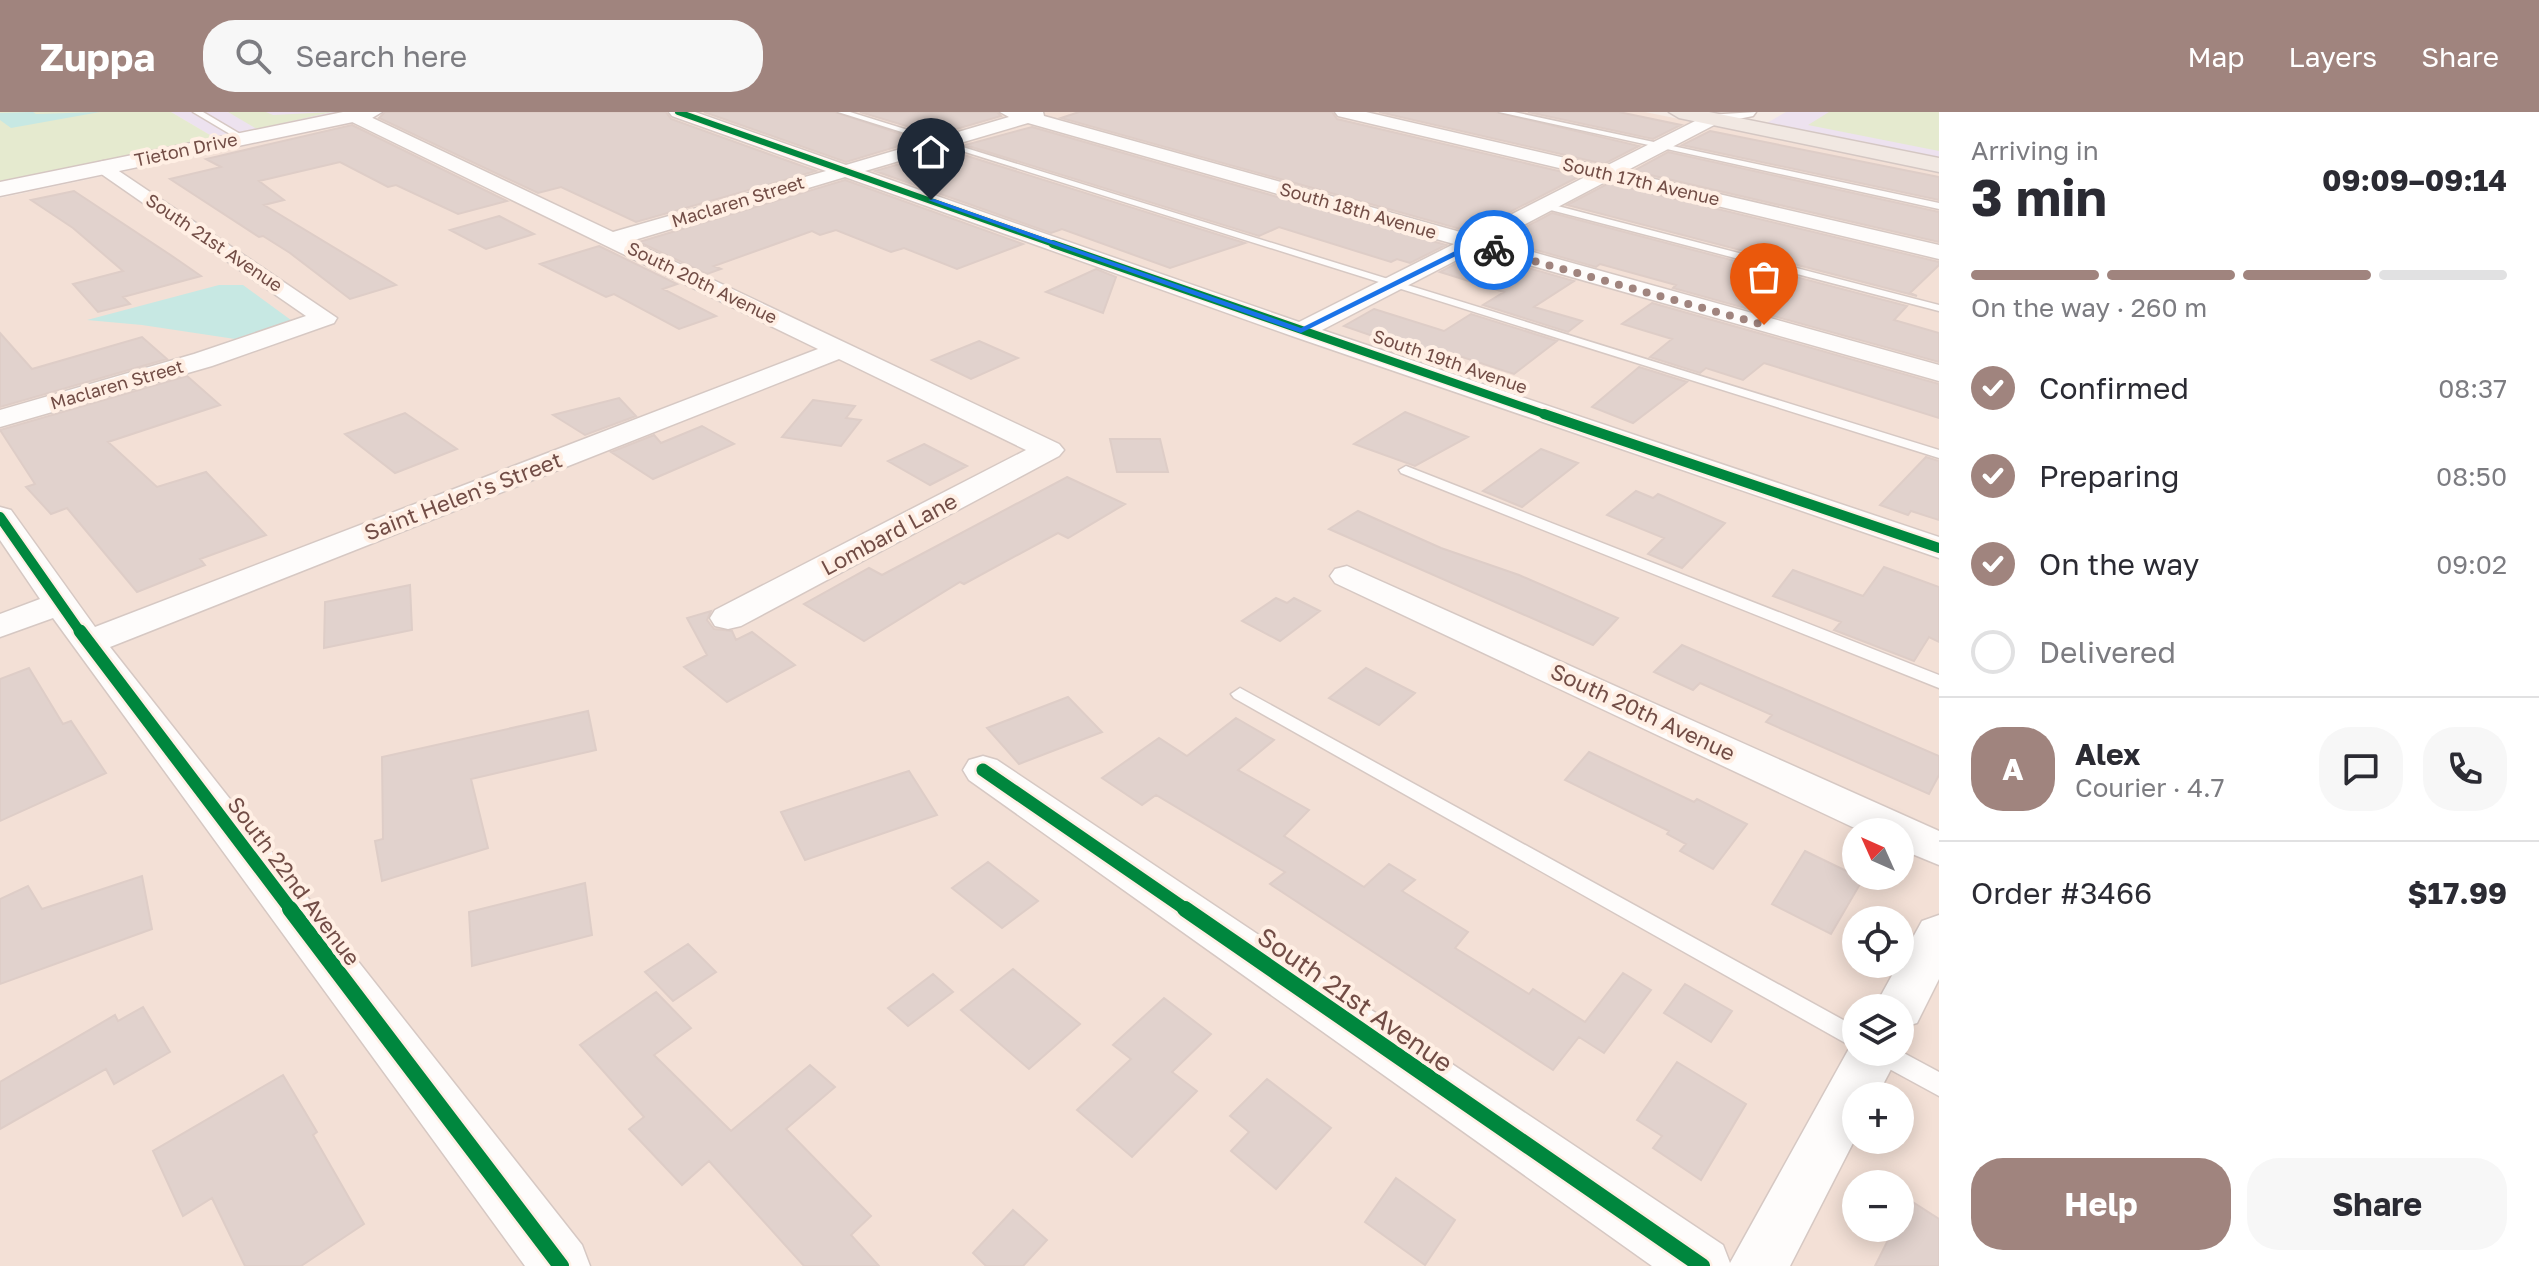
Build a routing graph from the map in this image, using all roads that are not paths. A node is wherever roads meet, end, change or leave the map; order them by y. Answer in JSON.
{"nodes":[{"id":1,"x":197,"y":112,"type":"edge"},
{"id":2,"x":678,"y":112,"type":"edge"},
{"id":3,"x":842,"y":112,"type":"edge"},
{"id":4,"x":1344,"y":112,"type":"edge"},
{"id":5,"x":1503,"y":112,"type":"edge"},
{"id":6,"x":1679,"y":112,"type":"edge"},
{"id":7,"x":1747,"y":112,"type":"edge"},
{"id":8,"x":363,"y":114,"type":"edge"},
{"id":9,"x":1028,"y":114,"type":"edge"},
{"id":10,"x":1713,"y":119,"type":"junction"},
{"id":11,"x":243,"y":138,"type":"junction"},
{"id":12,"x":939,"y":143,"type":"junction"},
{"id":13,"x":1661,"y":146,"type":"junction"},
{"id":14,"x":1939,"y":165,"type":"edge"},
{"id":15,"x":104,"y":167,"type":"junction"},
{"id":16,"x":846,"y":170,"type":"junction"},
{"id":17,"x":1608,"y":174,"type":"junction"},
{"id":18,"x":0,"y":189,"type":"edge"},
{"id":19,"x":1546,"y":206,"type":"junction"},
{"id":20,"x":1939,"y":206,"type":"edge"},
{"id":21,"x":614,"y":239,"type":"junction"},
{"id":22,"x":1473,"y":244,"type":"junction"},
{"id":23,"x":1939,"y":252,"type":"edge"},
{"id":24,"x":1395,"y":284,"type":"junction"},
{"id":25,"x":1939,"y":308,"type":"edge"},
{"id":26,"x":325,"y":318,"type":"joint"},
{"id":27,"x":1301,"y":331,"type":"junction"},
{"id":28,"x":839,"y":350,"type":"junction"},
{"id":29,"x":1939,"y":373,"type":"edge"},
{"id":30,"x":0,"y":419,"type":"edge"},
{"id":31,"x":1049,"y":450,"type":"joint"},
{"id":32,"x":1939,"y":454,"type":"edge"},
{"id":33,"x":1406,"y":470,"type":"dead end"},
{"id":34,"x":0,"y":517,"type":"edge"},
{"id":35,"x":1939,"y":548,"type":"edge"},
{"id":36,"x":1347,"y":576,"type":"dead end"},
{"id":37,"x":59,"y":604,"type":"junction"},
{"id":38,"x":728,"y":618,"type":"dead end"},
{"id":39,"x":0,"y":626,"type":"edge"},
{"id":40,"x":88,"y":643,"type":"junction"},
{"id":41,"x":1939,"y":682,"type":"edge"},
{"id":42,"x":1240,"y":694,"type":"dead end"},
{"id":43,"x":983,"y":770,"type":"dead end"},
{"id":44,"x":1939,"y":849,"type":"edge"},
{"id":45,"x":1939,"y":934,"type":"edge"},
{"id":46,"x":1907,"y":994,"type":"edge"},
{"id":47,"x":1842,"y":1031,"type":"edge"},
{"id":48,"x":1869,"y":1066,"type":"edge"},
{"id":49,"x":1903,"y":1066,"type":"edge"},
{"id":50,"x":1939,"y":1085,"type":"edge"},
{"id":51,"x":561,"y":1266,"type":"edge"},
{"id":52,"x":1702,"y":1266,"type":"edge"},
{"id":53,"x":1758,"y":1266,"type":"edge"}],
"edges":[{"from":1,"to":11,"type":"lane"},
{"from":2,"to":16,"type":"street","name":"South 19th Avenue"},
{"from":3,"to":12,"type":"lane"},
{"from":4,"to":17,"type":"street","name":"South 17th Avenue"},
{"from":5,"to":13,"type":"lane"},
{"from":6,"to":10,"type":"main road"},
{"from":7,"to":10,"type":"street"},
{"from":8,"to":11,"type":"main road","name":"Tieton Drive"},
{"from":8,"to":21,"type":"street","name":"South 20th Avenue"},
{"from":9,"to":12,"type":"street","name":"Maclaren Street"},
{"from":9,"to":22,"type":"street","name":"South 18th Avenue"},
{"from":10,"to":13,"type":"street"},
{"from":10,"to":14,"type":"main road"},
{"from":11,"to":15,"type":"main road","name":"Tieton Drive"},
{"from":12,"to":16,"type":"street","name":"Maclaren Street"},
{"from":12,"to":24,"type":"lane"},
{"from":13,"to":17,"type":"street"},
{"from":13,"to":20,"type":"lane"},
{"from":15,"to":18,"type":"main road","name":"Tieton Drive"},
{"from":15,"to":26,"type":"street","name":"South 21st Avenue"},
{"from":16,"to":21,"type":"street","name":"Maclaren Street"},
{"from":16,"to":27,"type":"street","name":"South 19th Avenue"},
{"from":17,"to":19,"type":"street"},
{"from":17,"to":23,"type":"street","name":"South 17th Avenue"},
{"from":19,"to":22,"type":"street"},
{"from":19,"to":25,"type":"lane"},
{"from":21,"to":28,"type":"street","name":"South 20th Avenue"},
{"from":22,"to":24,"type":"street"},
{"from":22,"to":29,"type":"street","name":"South 18th Avenue"},
{"from":24,"to":27,"type":"street"},
{"from":24,"to":32,"type":"lane"},
{"from":26,"to":30,"type":"street","name":"Maclaren Street"},
{"from":27,"to":35,"type":"street","name":"South 19th Avenue"},
{"from":28,"to":31,"type":"street","name":"South 20th Avenue"},
{"from":28,"to":40,"type":"street","name":"Saint Helen's Street"},
{"from":31,"to":38,"type":"street","name":"Lombard Lane"},
{"from":33,"to":41,"type":"lane"},
{"from":34,"to":37,"type":"street","name":"South 22nd Avenue"},
{"from":36,"to":44,"type":"street","name":"South 20th Avenue"},
{"from":37,"to":39,"type":"street"},
{"from":37,"to":40,"type":"street","name":"South 22nd Avenue"},
{"from":40,"to":51,"type":"street","name":"South 22nd Avenue"},
{"from":42,"to":47,"type":"lane"},
{"from":43,"to":52,"type":"street","name":"South 21st Avenue"},
{"from":45,"to":46,"type":"street"},
{"from":48,"to":53,"type":"street"},
{"from":49,"to":50,"type":"lane"}]}
